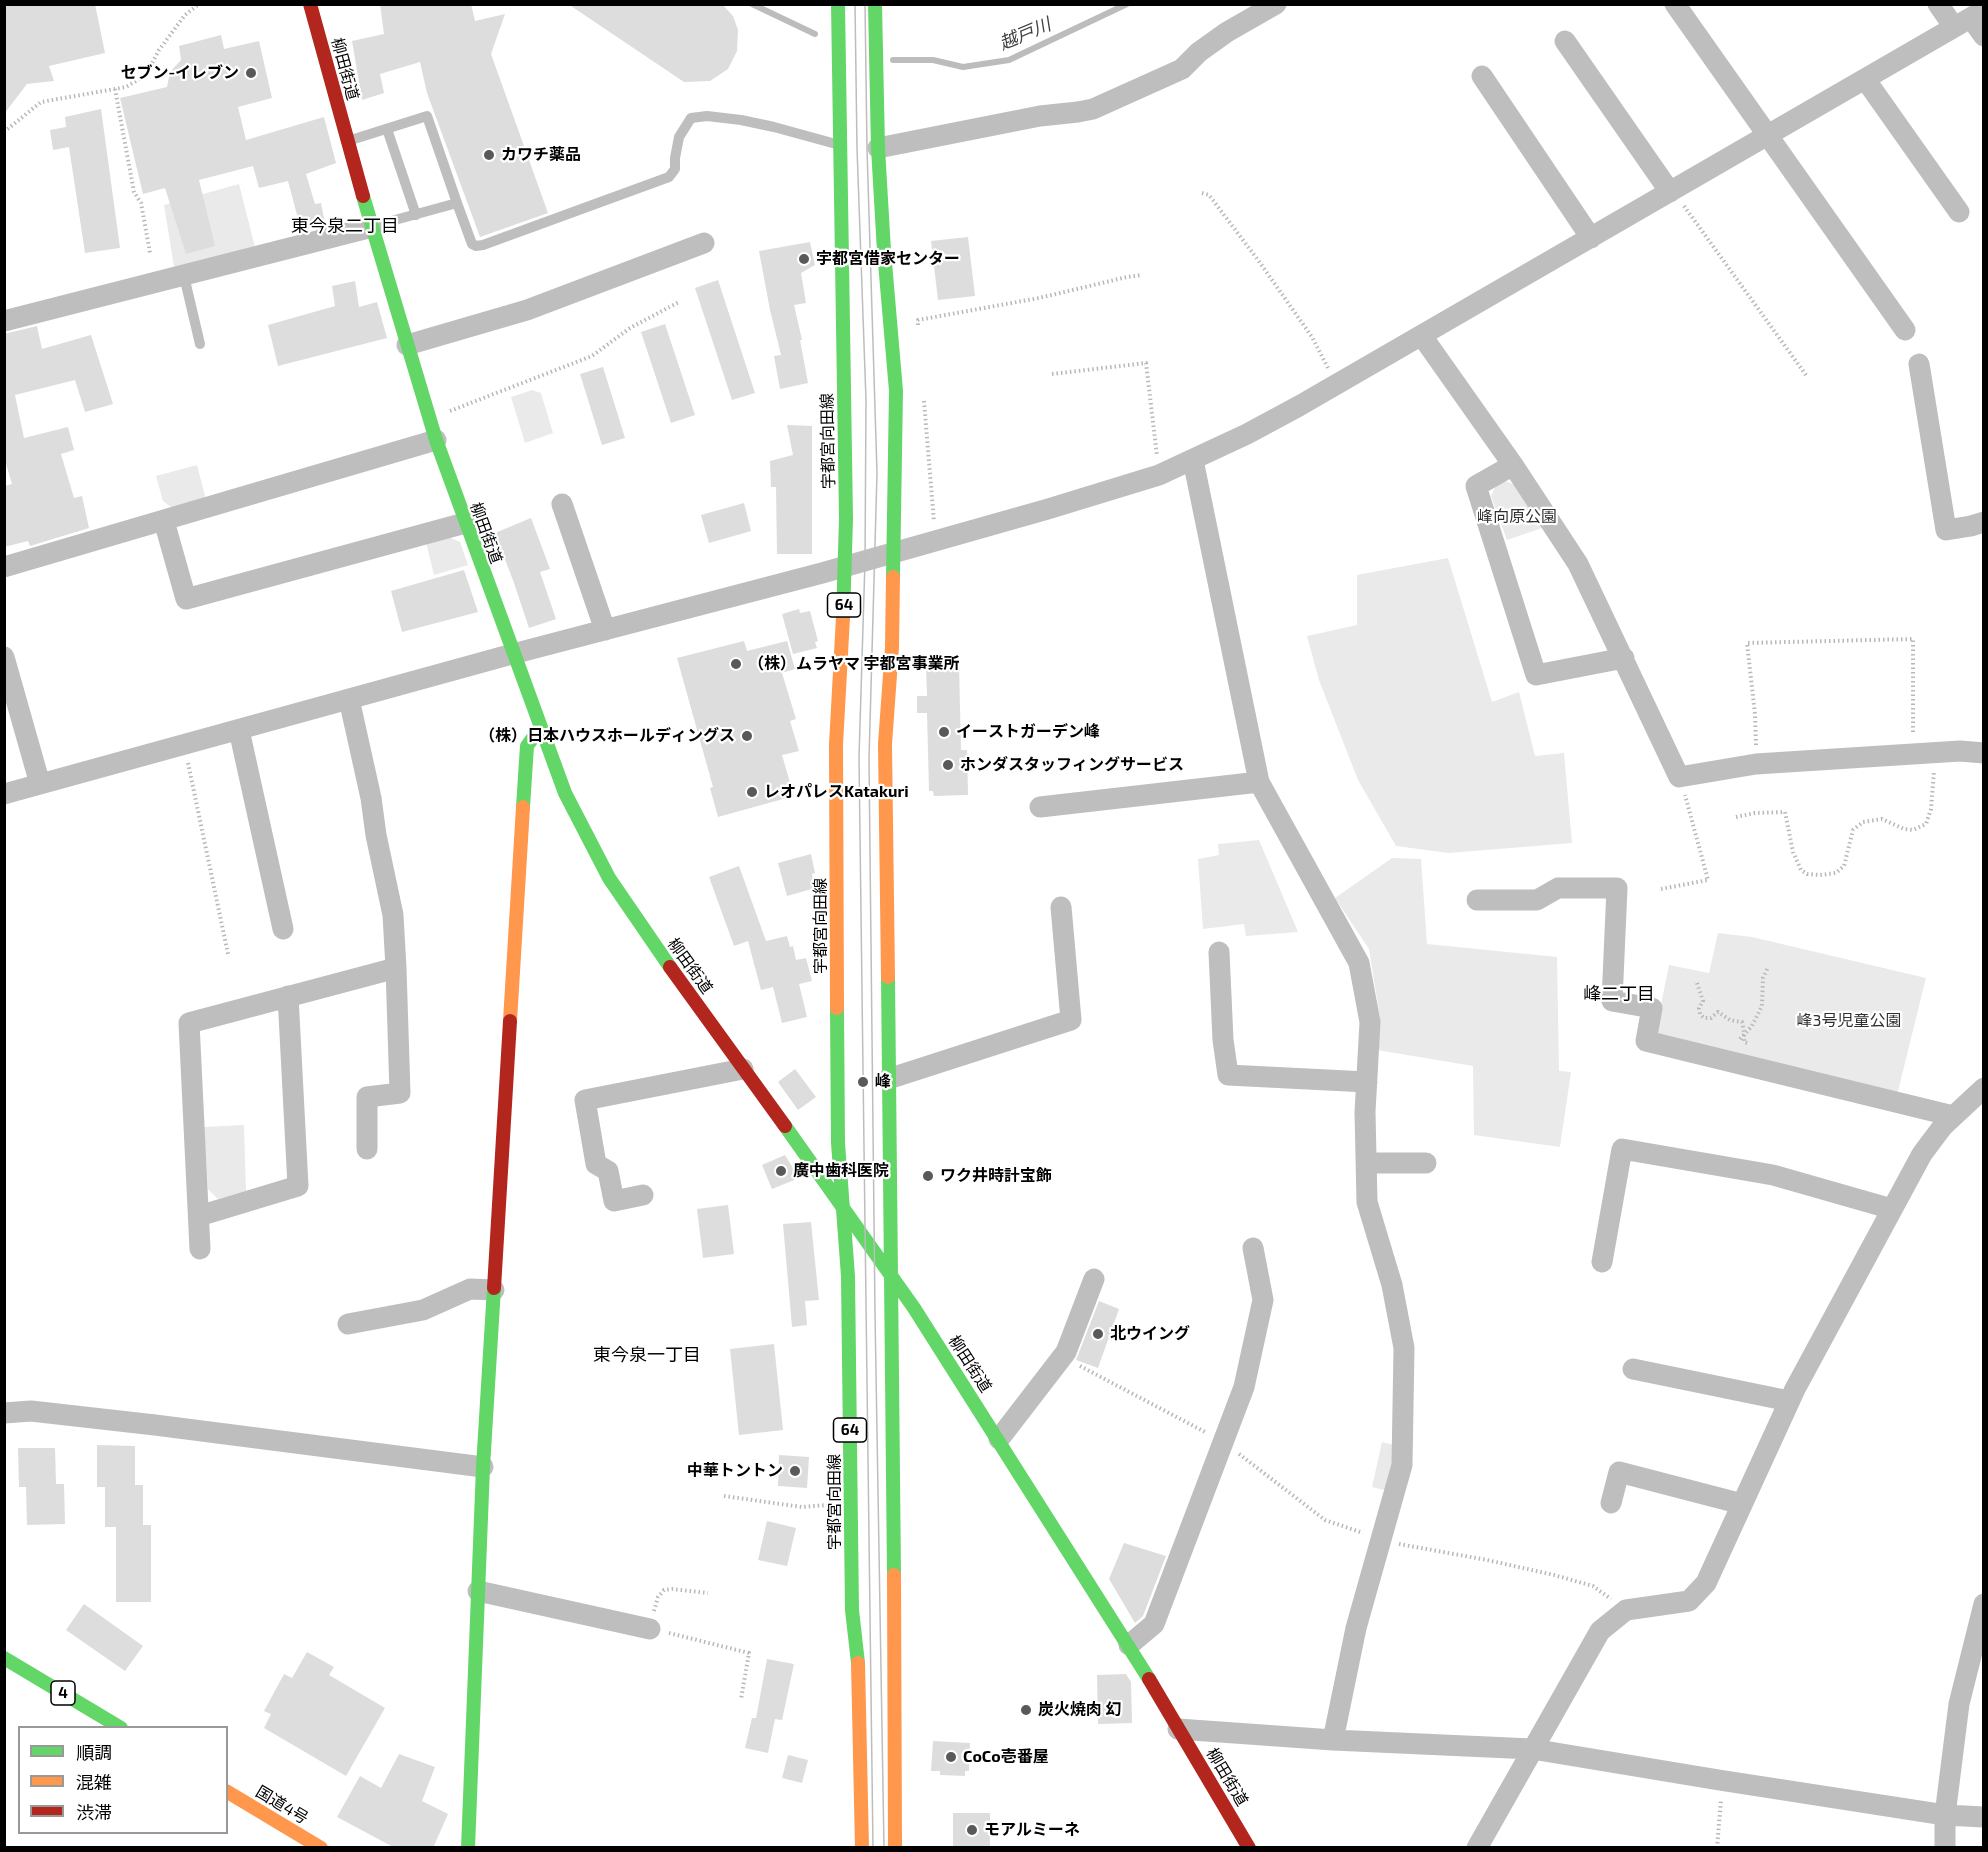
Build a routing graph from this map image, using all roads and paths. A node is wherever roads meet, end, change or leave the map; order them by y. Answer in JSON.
{"nodes":[{"id":1,"x":199,"y":4,"type":"edge"},
{"id":2,"x":310,"y":4,"type":"edge"},
{"id":3,"x":838,"y":4,"type":"edge"},
{"id":4,"x":875,"y":4,"type":"edge"},
{"id":5,"x":1276,"y":4,"type":"edge"},
{"id":6,"x":1675,"y":4,"type":"edge"},
{"id":7,"x":1938,"y":4,"type":"edge"},
{"id":8,"x":1969,"y":18,"type":"edge"},
{"id":9,"x":1983,"y":36,"type":"edge"},
{"id":10,"x":1565,"y":41,"type":"dead end"},
{"id":11,"x":1482,"y":76,"type":"dead end"},
{"id":12,"x":1865,"y":79,"type":"junction"},
{"id":13,"x":116,"y":89,"type":"junction"},
{"id":14,"x":387,"y":129,"type":"junction"},
{"id":15,"x":4,"y":132,"type":"edge"},
{"id":16,"x":1768,"y":135,"type":"junction"},
{"id":17,"x":348,"y":141,"type":"junction"},
{"id":18,"x":840,"y":145,"type":"junction"},
{"id":19,"x":878,"y":148,"type":"junction"},
{"id":20,"x":1671,"y":191,"type":"junction"},
{"id":21,"x":1202,"y":193,"type":"dead end"},
{"id":22,"x":457,"y":203,"type":"junction"},
{"id":23,"x":1959,"y":212,"type":"dead end"},
{"id":24,"x":416,"y":215,"type":"junction"},
{"id":25,"x":372,"y":227,"type":"junction"},
{"id":26,"x":1591,"y":238,"type":"junction"},
{"id":27,"x":704,"y":243,"type":"dead end"},
{"id":28,"x":150,"y":253,"type":"dead end"},
{"id":29,"x":1142,"y":275,"type":"dead end"},
{"id":30,"x":184,"y":276,"type":"junction"},
{"id":31,"x":680,"y":302,"type":"dead end"},
{"id":32,"x":4,"y":321,"type":"edge"},
{"id":33,"x":1905,"y":330,"type":"dead end"},
{"id":34,"x":919,"y":332,"type":"dead end"},
{"id":35,"x":1422,"y":336,"type":"junction"},
{"id":36,"x":200,"y":344,"type":"dead end"},
{"id":37,"x":407,"y":345,"type":"junction"},
{"id":38,"x":1919,"y":364,"type":"dead end"},
{"id":39,"x":1052,"y":375,"type":"dead end"},
{"id":40,"x":1806,"y":375,"type":"dead end"},
{"id":41,"x":1337,"y":384,"type":"junction"},
{"id":42,"x":923,"y":390,"type":"dead end"},
{"id":43,"x":430,"y":419,"type":"junction"},
{"id":44,"x":436,"y":440,"type":"junction"},
{"id":45,"x":1193,"y":460,"type":"junction"},
{"id":46,"x":1513,"y":465,"type":"junction"},
{"id":47,"x":1159,"y":475,"type":"junction"},
{"id":48,"x":562,"y":504,"type":"dead end"},
{"id":49,"x":164,"y":521,"type":"junction"},
{"id":50,"x":1983,"y":522,"type":"edge"},
{"id":51,"x":465,"y":523,"type":"junction"},
{"id":52,"x":935,"y":541,"type":"junction"},
{"id":53,"x":895,"y":552,"type":"junction"},
{"id":54,"x":846,"y":566,"type":"junction"},
{"id":55,"x":4,"y":567,"type":"edge"},
{"id":56,"x":605,"y":630,"type":"junction"},
{"id":57,"x":512,"y":655,"type":"junction"},
{"id":58,"x":4,"y":657,"type":"edge"},
{"id":59,"x":1624,"y":658,"type":"junction"},
{"id":60,"x":9,"y":687,"type":"edge"},
{"id":61,"x":349,"y":699,"type":"junction"},
{"id":62,"x":540,"y":728,"type":"junction"},
{"id":63,"x":239,"y":730,"type":"junction"},
{"id":64,"x":184,"y":745,"type":"junction"},
{"id":65,"x":1935,"y":752,"type":"junction"},
{"id":66,"x":1983,"y":753,"type":"edge"},
{"id":67,"x":1913,"y":754,"type":"junction"},
{"id":68,"x":1756,"y":764,"type":"junction"},
{"id":69,"x":1680,"y":777,"type":"junction"},
{"id":70,"x":1259,"y":782,"type":"junction"},
{"id":71,"x":40,"y":784,"type":"junction"},
{"id":72,"x":4,"y":794,"type":"edge"},
{"id":73,"x":1040,"y":807,"type":"dead end"},
{"id":74,"x":1736,"y":817,"type":"dead end"},
{"id":75,"x":1661,"y":889,"type":"dead end"},
{"id":76,"x":1478,"y":900,"type":"dead end"},
{"id":77,"x":1061,"y":907,"type":"dead end"},
{"id":78,"x":284,"y":929,"type":"dead end"},
{"id":79,"x":1219,"y":952,"type":"dead end"},
{"id":80,"x":228,"y":954,"type":"dead end"},
{"id":81,"x":1768,"y":967,"type":"dead end"},
{"id":82,"x":396,"y":968,"type":"junction"},
{"id":83,"x":1697,"y":983,"type":"dead end"},
{"id":84,"x":288,"y":996,"type":"junction"},
{"id":85,"x":1744,"y":1032,"type":"junction"},
{"id":86,"x":1740,"y":1039,"type":"dead end"},
{"id":87,"x":1755,"y":1068,"type":"junction"},
{"id":88,"x":743,"y":1069,"type":"junction"},
{"id":89,"x":888,"y":1080,"type":"junction"},
{"id":90,"x":1367,"y":1082,"type":"junction"},
{"id":91,"x":1983,"y":1088,"type":"edge"},
{"id":92,"x":1953,"y":1116,"type":"junction"},
{"id":93,"x":367,"y":1149,"type":"dead end"},
{"id":94,"x":1366,"y":1163,"type":"junction"},
{"id":95,"x":1426,"y":1163,"type":"dead end"},
{"id":96,"x":643,"y":1195,"type":"dead end"},
{"id":97,"x":842,"y":1205,"type":"junction"},
{"id":98,"x":1892,"y":1209,"type":"junction"},
{"id":99,"x":199,"y":1216,"type":"junction"},
{"id":100,"x":1253,"y":1248,"type":"dead end"},
{"id":101,"x":200,"y":1249,"type":"dead end"},
{"id":102,"x":1602,"y":1262,"type":"dead end"},
{"id":103,"x":891,"y":1275,"type":"junction"},
{"id":104,"x":1095,"y":1279,"type":"dead end"},
{"id":105,"x":494,"y":1290,"type":"junction"},
{"id":106,"x":348,"y":1324,"type":"dead end"},
{"id":107,"x":1063,"y":1357,"type":"junction"},
{"id":108,"x":1633,"y":1369,"type":"dead end"},
{"id":109,"x":1789,"y":1401,"type":"junction"},
{"id":110,"x":4,"y":1413,"type":"edge"},
{"id":111,"x":999,"y":1439,"type":"junction"},
{"id":112,"x":1224,"y":1442,"type":"junction"},
{"id":113,"x":483,"y":1467,"type":"junction"},
{"id":114,"x":724,"y":1496,"type":"dead end"},
{"id":115,"x":851,"y":1503,"type":"junction"},
{"id":116,"x":1611,"y":1503,"type":"dead end"},
{"id":117,"x":1742,"y":1504,"type":"junction"},
{"id":118,"x":1381,"y":1539,"type":"junction"},
{"id":119,"x":478,"y":1591,"type":"junction"},
{"id":120,"x":708,"y":1593,"type":"dead end"},
{"id":121,"x":895,"y":1601,"type":"junction"},
{"id":122,"x":1983,"y":1605,"type":"edge"},
{"id":123,"x":1626,"y":1610,"type":"junction"},
{"id":124,"x":650,"y":1629,"type":"junction"},
{"id":125,"x":1129,"y":1645,"type":"junction"},
{"id":126,"x":858,"y":1654,"type":"junction"},
{"id":127,"x":4,"y":1658,"type":"edge"},
{"id":128,"x":844,"y":1673,"type":"dead end"},
{"id":129,"x":741,"y":1699,"type":"dead end"},
{"id":130,"x":909,"y":1705,"type":"dead end"},
{"id":131,"x":118,"y":1726,"type":"edge"},
{"id":132,"x":1178,"y":1729,"type":"junction"},
{"id":133,"x":1333,"y":1740,"type":"junction"},
{"id":134,"x":1532,"y":1749,"type":"junction"},
{"id":135,"x":1723,"y":1781,"type":"junction"},
{"id":136,"x":228,"y":1792,"type":"edge"},
{"id":137,"x":1945,"y":1815,"type":"junction"},
{"id":138,"x":1983,"y":1817,"type":"edge"},
{"id":139,"x":321,"y":1848,"type":"edge"},
{"id":140,"x":468,"y":1848,"type":"edge"},
{"id":141,"x":862,"y":1848,"type":"edge"},
{"id":142,"x":895,"y":1848,"type":"edge"},
{"id":143,"x":1249,"y":1848,"type":"edge"},
{"id":144,"x":1477,"y":1848,"type":"edge"},
{"id":145,"x":1716,"y":1848,"type":"edge"},
{"id":146,"x":1945,"y":1848,"type":"edge"}],
"edges":[{"from":1,"to":13,"type":"path"},
{"from":2,"to":17,"type":"main road","name":"柳田街道"},
{"from":3,"to":18,"type":"main road","name":"宇都宮向田線","number":"64"},
{"from":4,"to":19,"type":"main road"},
{"from":5,"to":19,"type":"street"},
{"from":6,"to":16,"type":"street"},
{"from":7,"to":8,"type":"street"},
{"from":8,"to":9,"type":"street"},
{"from":8,"to":12,"type":"street"},
{"from":10,"to":20,"type":"street"},
{"from":11,"to":26,"type":"street"},
{"from":12,"to":16,"type":"street"},
{"from":12,"to":23,"type":"street"},
{"from":13,"to":15,"type":"path"},
{"from":13,"to":28,"type":"path"},
{"from":14,"to":17,"type":"lane"},
{"from":14,"to":22,"type":"lane"},
{"from":14,"to":24,"type":"lane"},
{"from":16,"to":20,"type":"street"},
{"from":16,"to":33,"type":"street"},
{"from":17,"to":25,"type":"main road","name":"柳田街道"},
{"from":18,"to":22,"type":"lane"},
{"from":18,"to":54,"type":"main road","name":"宇都宮向田線","number":"64"},
{"from":19,"to":53,"type":"main road"},
{"from":20,"to":26,"type":"street"},
{"from":20,"to":40,"type":"path"},
{"from":21,"to":41,"type":"path"},
{"from":22,"to":24,"type":"lane"},
{"from":24,"to":25,"type":"lane"},
{"from":25,"to":30,"type":"street"},
{"from":25,"to":37,"type":"main road","name":"柳田街道"},
{"from":26,"to":35,"type":"street"},
{"from":27,"to":37,"type":"street"},
{"from":29,"to":34,"type":"path"},
{"from":30,"to":32,"type":"street"},
{"from":30,"to":36,"type":"lane"},
{"from":31,"to":43,"type":"path"},
{"from":35,"to":41,"type":"street"},
{"from":35,"to":46,"type":"street"},
{"from":37,"to":43,"type":"main road","name":"柳田街道"},
{"from":38,"to":50,"type":"street"},
{"from":39,"to":47,"type":"path"},
{"from":41,"to":45,"type":"street"},
{"from":42,"to":52,"type":"path"},
{"from":43,"to":44,"type":"main road","name":"柳田街道"},
{"from":44,"to":49,"type":"street"},
{"from":44,"to":51,"type":"main road","name":"柳田街道"},
{"from":45,"to":47,"type":"street"},
{"from":45,"to":70,"type":"street"},
{"from":46,"to":59,"type":"street"},
{"from":46,"to":59,"type":"street"},
{"from":47,"to":52,"type":"street"},
{"from":48,"to":56,"type":"street"},
{"from":49,"to":51,"type":"street"},
{"from":49,"to":55,"type":"street"},
{"from":51,"to":57,"type":"main road","name":"柳田街道"},
{"from":52,"to":53,"type":"street"},
{"from":53,"to":54,"type":"street"},
{"from":53,"to":89,"type":"main road"},
{"from":54,"to":56,"type":"street"},
{"from":54,"to":97,"type":"main road","name":"宇都宮向田線","number":"64"},
{"from":56,"to":57,"type":"street"},
{"from":57,"to":61,"type":"street"},
{"from":57,"to":62,"type":"main road","name":"柳田街道"},
{"from":58,"to":60,"type":"street"},
{"from":59,"to":69,"type":"street"},
{"from":60,"to":71,"type":"street"},
{"from":61,"to":63,"type":"street"},
{"from":61,"to":82,"type":"street"},
{"from":62,"to":88,"type":"main road","name":"柳田街道"},
{"from":62,"to":105,"type":"main road"},
{"from":63,"to":64,"type":"street"},
{"from":63,"to":78,"type":"street"},
{"from":64,"to":71,"type":"street"},
{"from":64,"to":80,"type":"path"},
{"from":65,"to":66,"type":"street"},
{"from":65,"to":67,"type":"street"},
{"from":65,"to":74,"type":"path"},
{"from":67,"to":68,"type":"street"},
{"from":67,"to":68,"type":"path"},
{"from":68,"to":69,"type":"street"},
{"from":69,"to":75,"type":"path"},
{"from":70,"to":73,"type":"street"},
{"from":70,"to":90,"type":"street"},
{"from":71,"to":72,"type":"street"},
{"from":76,"to":87,"type":"street"},
{"from":77,"to":89,"type":"street"},
{"from":79,"to":90,"type":"street"},
{"from":81,"to":85,"type":"path"},
{"from":82,"to":84,"type":"street"},
{"from":82,"to":93,"type":"street"},
{"from":83,"to":85,"type":"path"},
{"from":84,"to":99,"type":"street"},
{"from":84,"to":99,"type":"street"},
{"from":85,"to":86,"type":"path"},
{"from":85,"to":87,"type":"path"},
{"from":87,"to":92,"type":"street"},
{"from":88,"to":96,"type":"street"},
{"from":88,"to":97,"type":"main road","name":"柳田街道"},
{"from":89,"to":103,"type":"main road"},
{"from":90,"to":94,"type":"street"},
{"from":91,"to":92,"type":"street"},
{"from":92,"to":98,"type":"street"},
{"from":94,"to":95,"type":"street"},
{"from":94,"to":118,"type":"street"},
{"from":97,"to":103,"type":"main road","name":"柳田街道"},
{"from":97,"to":115,"type":"main road","name":"宇都宮向田線","number":"64"},
{"from":98,"to":102,"type":"street"},
{"from":98,"to":109,"type":"street"},
{"from":99,"to":101,"type":"street"},
{"from":100,"to":112,"type":"street"},
{"from":103,"to":111,"type":"main road","name":"柳田街道"},
{"from":103,"to":121,"type":"main road"},
{"from":104,"to":107,"type":"street"},
{"from":105,"to":106,"type":"street"},
{"from":105,"to":113,"type":"main road"},
{"from":107,"to":111,"type":"street"},
{"from":107,"to":112,"type":"path"},
{"from":108,"to":109,"type":"street"},
{"from":109,"to":117,"type":"street"},
{"from":110,"to":113,"type":"street"},
{"from":111,"to":125,"type":"main road","name":"柳田街道"},
{"from":112,"to":118,"type":"path"},
{"from":112,"to":125,"type":"street"},
{"from":113,"to":119,"type":"main road"},
{"from":114,"to":115,"type":"path"},
{"from":115,"to":126,"type":"main road","name":"宇都宮向田線","number":"64"},
{"from":116,"to":117,"type":"street"},
{"from":117,"to":123,"type":"street"},
{"from":118,"to":123,"type":"path"},
{"from":118,"to":133,"type":"street"},
{"from":119,"to":124,"type":"street"},
{"from":119,"to":140,"type":"main road"},
{"from":120,"to":124,"type":"path"},
{"from":121,"to":130,"type":"main road"},
{"from":121,"to":142,"type":"main road"},
{"from":122,"to":137,"type":"street"},
{"from":123,"to":134,"type":"street"},
{"from":124,"to":129,"type":"path"},
{"from":125,"to":132,"type":"main road","name":"柳田街道"},
{"from":126,"to":128,"type":"main road"},
{"from":126,"to":141,"type":"main road","name":"宇都宮向田線","number":"64"},
{"from":127,"to":131,"type":"main road","number":"4"},
{"from":132,"to":133,"type":"street"},
{"from":132,"to":143,"type":"main road","name":"柳田街道"},
{"from":133,"to":134,"type":"street"},
{"from":134,"to":135,"type":"street"},
{"from":134,"to":144,"type":"street"},
{"from":135,"to":137,"type":"street"},
{"from":135,"to":145,"type":"path"},
{"from":136,"to":139,"type":"main road","name":"国道4号"},
{"from":137,"to":138,"type":"street"},
{"from":137,"to":146,"type":"street"}]}
